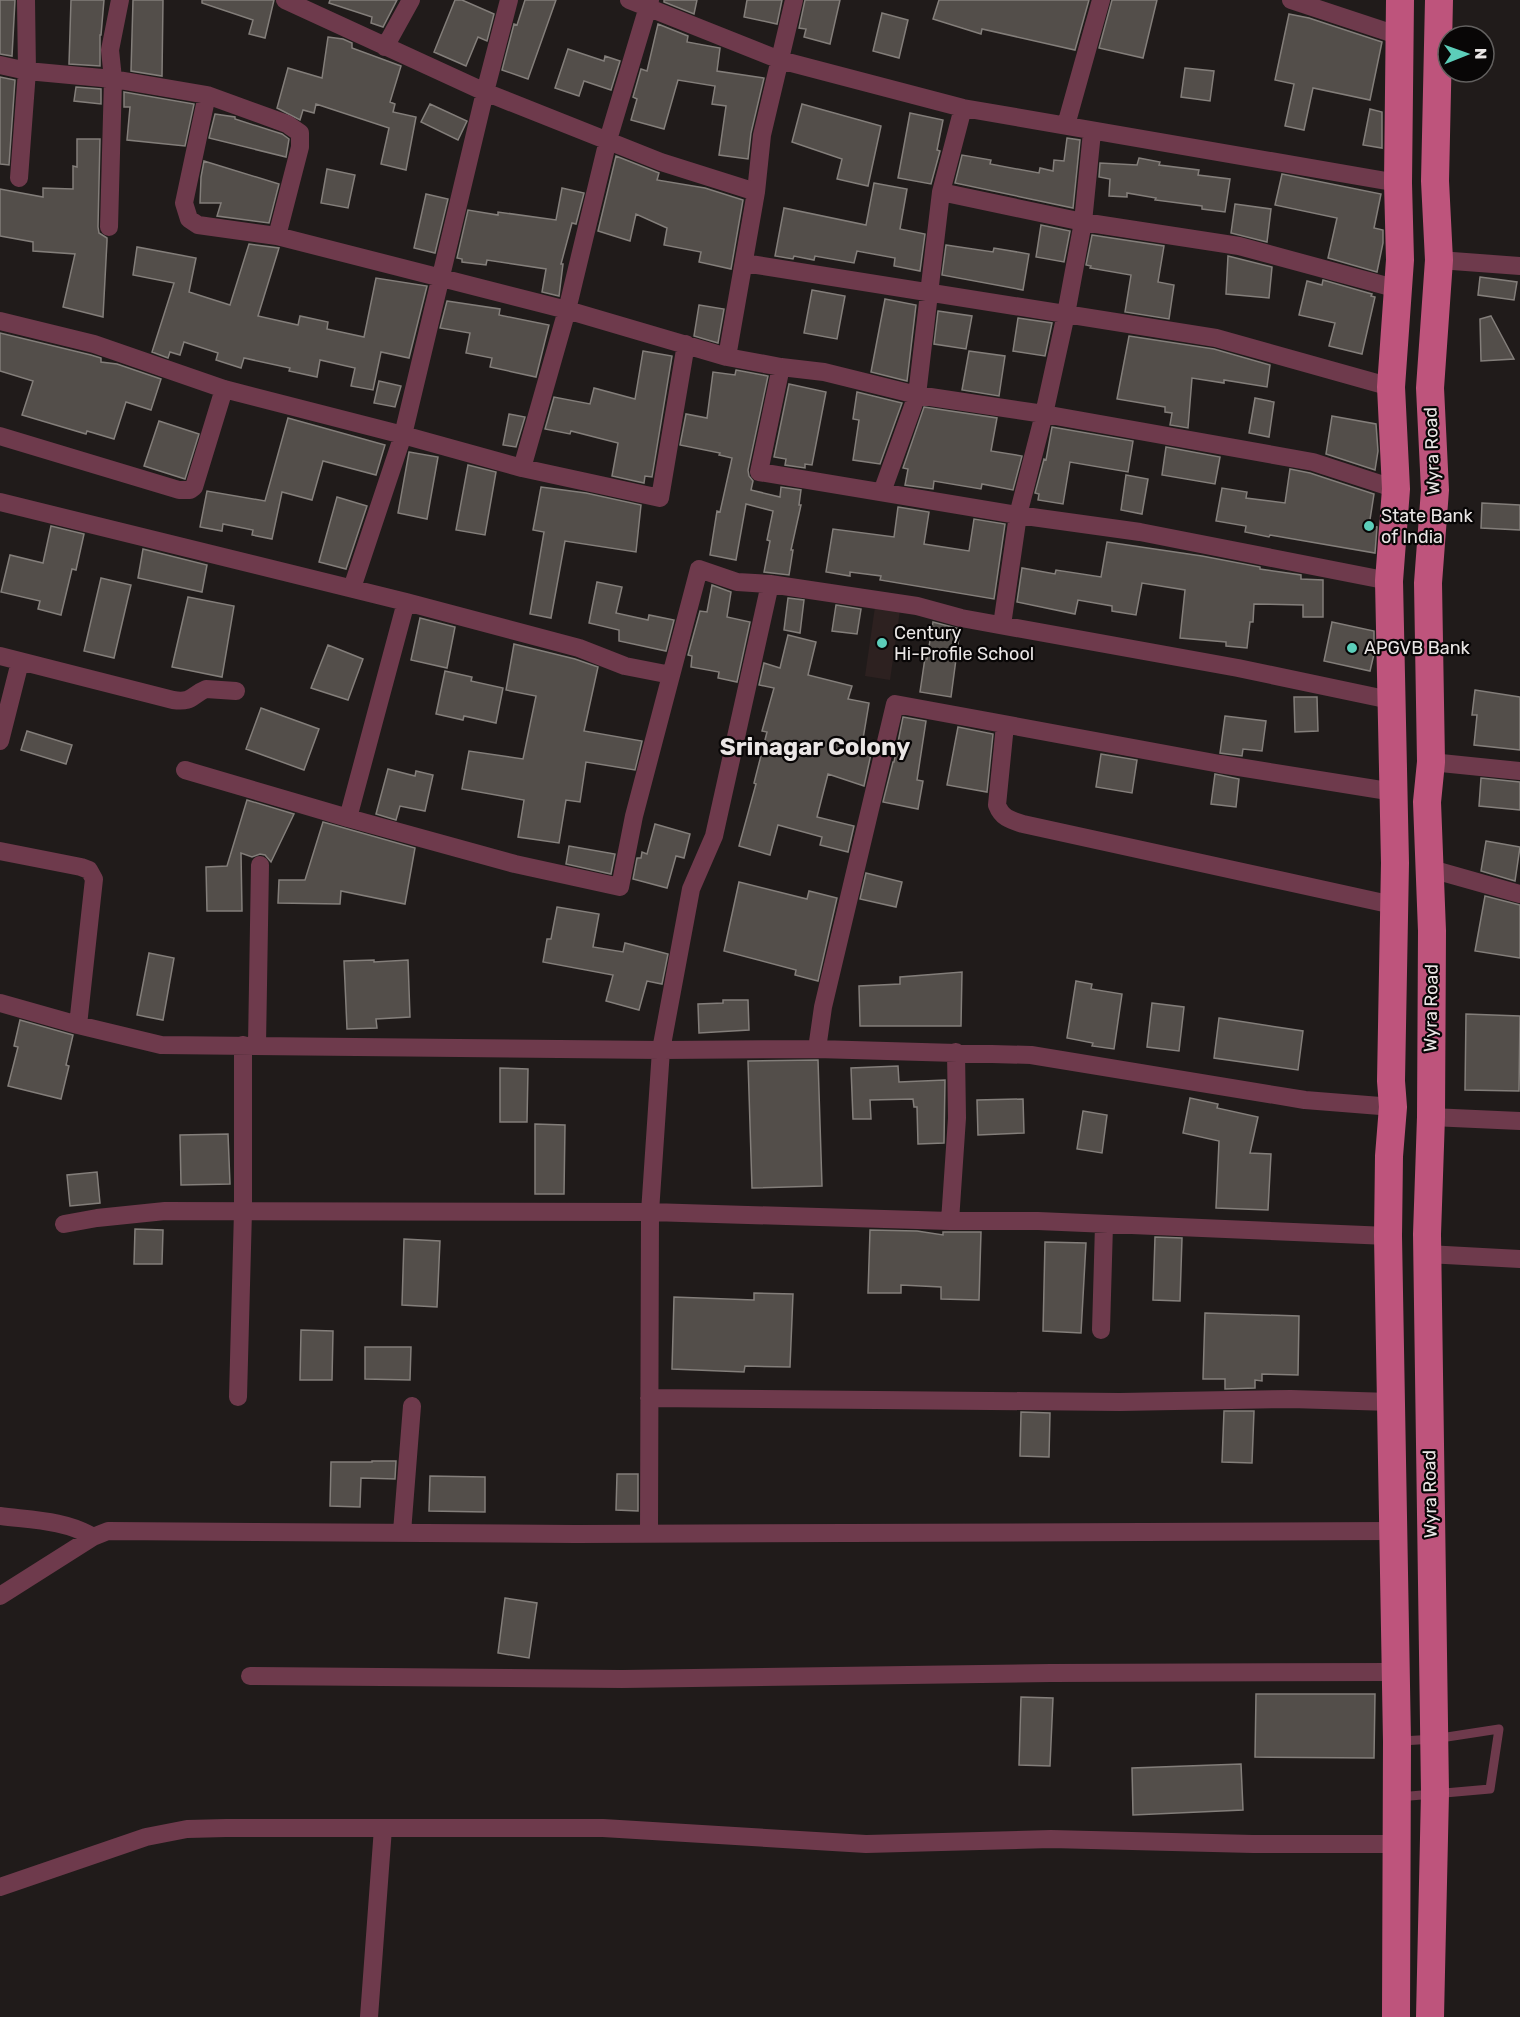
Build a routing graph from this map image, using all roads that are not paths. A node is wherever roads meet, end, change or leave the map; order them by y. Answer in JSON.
{"nodes":[{"id":1,"x":26,"y":0,"type":"edge"},
{"id":2,"x":120,"y":0,"type":"edge"},
{"id":3,"x":285,"y":0,"type":"edge"},
{"id":4,"x":411,"y":0,"type":"edge"},
{"id":5,"x":509,"y":0,"type":"edge"},
{"id":6,"x":629,"y":0,"type":"edge"},
{"id":7,"x":794,"y":0,"type":"edge"},
{"id":8,"x":1101,"y":0,"type":"edge"},
{"id":9,"x":1291,"y":0,"type":"edge"},
{"id":10,"x":1400,"y":0,"type":"edge"},
{"id":11,"x":1439,"y":0,"type":"edge"},
{"id":12,"x":649,"y":4,"type":"edge"},
{"id":13,"x":1400,"y":36,"type":"junction"},
{"id":14,"x":385,"y":47,"type":"junction"},
{"id":15,"x":780,"y":60,"type":"junction"},
{"id":16,"x":0,"y":65,"type":"edge"},
{"id":17,"x":27,"y":70,"type":"junction"},
{"id":18,"x":113,"y":79,"type":"junction"},
{"id":19,"x":485,"y":92,"type":"junction"},
{"id":20,"x":207,"y":95,"type":"junction"},
{"id":21,"x":1399,"y":98,"type":"junction"},
{"id":22,"x":1437,"y":100,"type":"junction"},
{"id":23,"x":963,"y":108,"type":"junction"},
{"id":24,"x":1066,"y":125,"type":"junction"},
{"id":25,"x":1092,"y":132,"type":"junction"},
{"id":26,"x":608,"y":140,"type":"junction"},
{"id":27,"x":19,"y":178,"type":"dead end"},
{"id":28,"x":1398,"y":183,"type":"junction"},
{"id":29,"x":756,"y":192,"type":"junction"},
{"id":30,"x":942,"y":192,"type":"junction"},
{"id":31,"x":1083,"y":222,"type":"junction"},
{"id":32,"x":109,"y":227,"type":"dead end"},
{"id":33,"x":277,"y":236,"type":"junction"},
{"id":34,"x":1439,"y":261,"type":"junction"},
{"id":35,"x":744,"y":263,"type":"junction"},
{"id":36,"x":1520,"y":266,"type":"edge"},
{"id":37,"x":441,"y":277,"type":"junction"},
{"id":38,"x":1398,"y":289,"type":"junction"},
{"id":39,"x":930,"y":294,"type":"junction"},
{"id":40,"x":567,"y":310,"type":"junction"},
{"id":41,"x":1066,"y":314,"type":"junction"},
{"id":42,"x":0,"y":321,"type":"edge"},
{"id":43,"x":686,"y":344,"type":"junction"},
{"id":44,"x":727,"y":357,"type":"junction"},
{"id":45,"x":781,"y":367,"type":"junction"},
{"id":46,"x":1391,"y":387,"type":"junction"},
{"id":47,"x":224,"y":389,"type":"junction"},
{"id":48,"x":917,"y":395,"type":"junction"},
{"id":49,"x":1044,"y":414,"type":"junction"},
{"id":50,"x":403,"y":435,"type":"junction"},
{"id":51,"x":0,"y":436,"type":"edge"},
{"id":52,"x":522,"y":468,"type":"junction"},
{"id":53,"x":1396,"y":489,"type":"junction"},
{"id":54,"x":882,"y":492,"type":"junction"},
{"id":55,"x":0,"y":502,"type":"edge"},
{"id":56,"x":1018,"y":515,"type":"junction"},
{"id":57,"x":1389,"y":581,"type":"junction"},
{"id":58,"x":770,"y":584,"type":"junction"},
{"id":59,"x":352,"y":588,"type":"junction"},
{"id":60,"x":406,"y":602,"type":"junction"},
{"id":61,"x":1002,"y":625,"type":"junction"},
{"id":62,"x":1389,"y":626,"type":"junction"},
{"id":63,"x":1428,"y":629,"type":"junction"},
{"id":64,"x":0,"y":656,"type":"edge"},
{"id":65,"x":20,"y":662,"type":"junction"},
{"id":66,"x":671,"y":675,"type":"junction"},
{"id":67,"x":236,"y":691,"type":"dead end"},
{"id":68,"x":1390,"y":700,"type":"junction"},
{"id":69,"x":1005,"y":725,"type":"junction"},
{"id":70,"x":0,"y":741,"type":"edge"},
{"id":71,"x":1431,"y":762,"type":"junction"},
{"id":72,"x":185,"y":770,"type":"dead end"},
{"id":73,"x":1520,"y":771,"type":"edge"},
{"id":74,"x":1394,"y":792,"type":"junction"},
{"id":75,"x":348,"y":818,"type":"junction"},
{"id":76,"x":0,"y":851,"type":"edge"},
{"id":77,"x":260,"y":865,"type":"dead end"},
{"id":78,"x":1431,"y":869,"type":"junction"},
{"id":79,"x":1520,"y":894,"type":"edge"},
{"id":80,"x":1393,"y":905,"type":"junction"},
{"id":81,"x":0,"y":1003,"type":"edge"},
{"id":82,"x":78,"y":1025,"type":"junction"},
{"id":83,"x":250,"y":1045,"type":"junction"},
{"id":84,"x":816,"y":1049,"type":"junction"},
{"id":85,"x":661,"y":1050,"type":"junction"},
{"id":86,"x":956,"y":1052,"type":"junction"},
{"id":87,"x":1393,"y":1107,"type":"junction"},
{"id":88,"x":1431,"y":1117,"type":"junction"},
{"id":89,"x":1520,"y":1121,"type":"edge"},
{"id":90,"x":1389,"y":1156,"type":"junction"},
{"id":91,"x":1429,"y":1159,"type":"junction"},
{"id":92,"x":243,"y":1211,"type":"junction"},
{"id":93,"x":650,"y":1212,"type":"junction"},
{"id":94,"x":951,"y":1221,"type":"junction"},
{"id":95,"x":64,"y":1224,"type":"dead end"},
{"id":96,"x":1104,"y":1225,"type":"junction"},
{"id":97,"x":1388,"y":1236,"type":"junction"},
{"id":98,"x":1427,"y":1254,"type":"junction"},
{"id":99,"x":1520,"y":1259,"type":"edge"},
{"id":100,"x":1101,"y":1330,"type":"dead end"},
{"id":101,"x":238,"y":1397,"type":"dead end"},
{"id":102,"x":649,"y":1398,"type":"junction"},
{"id":103,"x":1391,"y":1402,"type":"junction"},
{"id":104,"x":412,"y":1406,"type":"dead end"},
{"id":105,"x":0,"y":1516,"type":"edge"},
{"id":106,"x":1393,"y":1531,"type":"junction"},
{"id":107,"x":402,"y":1532,"type":"junction"},
{"id":108,"x":649,"y":1533,"type":"junction"},
{"id":109,"x":93,"y":1537,"type":"junction"},
{"id":110,"x":0,"y":1596,"type":"edge"},
{"id":111,"x":1395,"y":1672,"type":"junction"},
{"id":112,"x":250,"y":1676,"type":"dead end"},
{"id":113,"x":1434,"y":1738,"type":"junction"},
{"id":114,"x":1396,"y":1741,"type":"junction"},
{"id":115,"x":1435,"y":1793,"type":"junction"},
{"id":116,"x":1397,"y":1797,"type":"junction"},
{"id":117,"x":383,"y":1828,"type":"junction"},
{"id":118,"x":1397,"y":1844,"type":"junction"},
{"id":119,"x":0,"y":1887,"type":"edge"},
{"id":120,"x":369,"y":2017,"type":"edge"},
{"id":121,"x":1396,"y":2017,"type":"edge"},
{"id":122,"x":1430,"y":2017,"type":"edge"}],
"edges":[{"from":1,"to":17,"type":"street"},
{"from":2,"to":18,"type":"street"},
{"from":3,"to":14,"type":"street"},
{"from":4,"to":14,"type":"street"},
{"from":5,"to":19,"type":"street"},
{"from":6,"to":12,"type":"street"},
{"from":7,"to":15,"type":"street"},
{"from":8,"to":24,"type":"street"},
{"from":9,"to":13,"type":"street"},
{"from":10,"to":13,"type":"main road","name":"Wyra Road"},
{"from":11,"to":22,"type":"main road","name":"Wyra Road"},
{"from":12,"to":15,"type":"street"},
{"from":12,"to":26,"type":"street"},
{"from":13,"to":21,"type":"main road","name":"Wyra Road"},
{"from":14,"to":19,"type":"street"},
{"from":15,"to":23,"type":"street"},
{"from":15,"to":29,"type":"street"},
{"from":16,"to":17,"type":"street"},
{"from":17,"to":18,"type":"street"},
{"from":17,"to":27,"type":"street"},
{"from":18,"to":20,"type":"street"},
{"from":18,"to":32,"type":"street"},
{"from":19,"to":26,"type":"street"},
{"from":19,"to":37,"type":"street"},
{"from":20,"to":33,"type":"street"},
{"from":20,"to":33,"type":"street"},
{"from":21,"to":22,"type":"main road"},
{"from":21,"to":28,"type":"main road","name":"Wyra Road"},
{"from":22,"to":34,"type":"main road","name":"Wyra Road"},
{"from":23,"to":24,"type":"street"},
{"from":23,"to":30,"type":"street"},
{"from":24,"to":25,"type":"street"},
{"from":25,"to":28,"type":"street"},
{"from":25,"to":31,"type":"street"},
{"from":26,"to":29,"type":"street"},
{"from":26,"to":40,"type":"street"},
{"from":28,"to":38,"type":"main road","name":"Wyra Road"},
{"from":29,"to":35,"type":"street"},
{"from":30,"to":31,"type":"street"},
{"from":30,"to":39,"type":"street"},
{"from":31,"to":38,"type":"street"},
{"from":31,"to":41,"type":"street"},
{"from":33,"to":37,"type":"street"},
{"from":34,"to":36,"type":"street"},
{"from":34,"to":63,"type":"main road","name":"Wyra Road"},
{"from":35,"to":39,"type":"street"},
{"from":35,"to":44,"type":"street"},
{"from":37,"to":40,"type":"street"},
{"from":37,"to":50,"type":"street"},
{"from":38,"to":46,"type":"main road","name":"Wyra Road"},
{"from":39,"to":41,"type":"street"},
{"from":39,"to":48,"type":"street"},
{"from":40,"to":43,"type":"street"},
{"from":40,"to":52,"type":"street"},
{"from":41,"to":46,"type":"street"},
{"from":41,"to":49,"type":"street"},
{"from":42,"to":47,"type":"street"},
{"from":43,"to":44,"type":"street"},
{"from":43,"to":52,"type":"street"},
{"from":44,"to":45,"type":"street"},
{"from":45,"to":48,"type":"street"},
{"from":45,"to":54,"type":"street"},
{"from":46,"to":53,"type":"main road","name":"Wyra Road"},
{"from":47,"to":50,"type":"street"},
{"from":47,"to":51,"type":"street"},
{"from":48,"to":49,"type":"street"},
{"from":48,"to":54,"type":"street"},
{"from":49,"to":53,"type":"street"},
{"from":49,"to":56,"type":"street"},
{"from":50,"to":52,"type":"street"},
{"from":50,"to":59,"type":"street"},
{"from":53,"to":57,"type":"main road","name":"Wyra Road"},
{"from":54,"to":56,"type":"street"},
{"from":55,"to":59,"type":"street"},
{"from":56,"to":57,"type":"street"},
{"from":56,"to":61,"type":"street"},
{"from":57,"to":62,"type":"main road","name":"Wyra Road"},
{"from":58,"to":61,"type":"street"},
{"from":58,"to":66,"type":"street"},
{"from":58,"to":85,"type":"street"},
{"from":59,"to":60,"type":"street"},
{"from":60,"to":66,"type":"street"},
{"from":60,"to":75,"type":"street"},
{"from":61,"to":68,"type":"street"},
{"from":62,"to":63,"type":"main road"},
{"from":62,"to":68,"type":"main road","name":"Wyra Road"},
{"from":63,"to":71,"type":"main road","name":"Wyra Road"},
{"from":64,"to":65,"type":"street"},
{"from":65,"to":67,"type":"street"},
{"from":65,"to":70,"type":"street"},
{"from":66,"to":75,"type":"street"},
{"from":68,"to":74,"type":"main road","name":"Wyra Road"},
{"from":69,"to":74,"type":"street"},
{"from":69,"to":80,"type":"street"},
{"from":69,"to":84,"type":"street"},
{"from":71,"to":73,"type":"street"},
{"from":71,"to":78,"type":"main road","name":"Wyra Road"},
{"from":72,"to":75,"type":"street"},
{"from":74,"to":80,"type":"main road","name":"Wyra Road"},
{"from":76,"to":82,"type":"street"},
{"from":77,"to":83,"type":"street"},
{"from":78,"to":79,"type":"street"},
{"from":78,"to":88,"type":"main road","name":"Wyra Road"},
{"from":80,"to":87,"type":"main road","name":"Wyra Road"},
{"from":81,"to":82,"type":"street"},
{"from":82,"to":83,"type":"street"},
{"from":83,"to":85,"type":"street"},
{"from":83,"to":92,"type":"street"},
{"from":84,"to":85,"type":"street"},
{"from":84,"to":86,"type":"street"},
{"from":85,"to":93,"type":"street"},
{"from":86,"to":87,"type":"street"},
{"from":86,"to":94,"type":"street"},
{"from":87,"to":90,"type":"main road","name":"Wyra Road"},
{"from":88,"to":89,"type":"street"},
{"from":88,"to":91,"type":"main road","name":"Wyra Road"},
{"from":90,"to":91,"type":"main road"},
{"from":90,"to":97,"type":"main road","name":"Wyra Road"},
{"from":91,"to":98,"type":"main road","name":"Wyra Road"},
{"from":92,"to":93,"type":"street"},
{"from":92,"to":95,"type":"street"},
{"from":92,"to":101,"type":"street"},
{"from":93,"to":94,"type":"street"},
{"from":93,"to":102,"type":"street"},
{"from":94,"to":96,"type":"street"},
{"from":96,"to":97,"type":"street"},
{"from":96,"to":100,"type":"street"},
{"from":97,"to":103,"type":"main road","name":"Wyra Road"},
{"from":98,"to":99,"type":"street"},
{"from":98,"to":113,"type":"main road","name":"Wyra Road"},
{"from":102,"to":103,"type":"street"},
{"from":102,"to":108,"type":"street"},
{"from":103,"to":106,"type":"main road","name":"Wyra Road"},
{"from":104,"to":107,"type":"street"},
{"from":105,"to":109,"type":"street"},
{"from":106,"to":108,"type":"street"},
{"from":106,"to":111,"type":"main road","name":"Wyra Road"},
{"from":107,"to":108,"type":"street"},
{"from":107,"to":109,"type":"street"},
{"from":109,"to":110,"type":"street"},
{"from":111,"to":112,"type":"street"},
{"from":111,"to":114,"type":"main road","name":"Wyra Road"},
{"from":113,"to":114,"type":"lane"},
{"from":113,"to":115,"type":"main road","name":"Wyra Road"},
{"from":113,"to":115,"type":"lane"},
{"from":114,"to":116,"type":"main road","name":"Wyra Road"},
{"from":115,"to":116,"type":"lane"},
{"from":115,"to":122,"type":"main road","name":"Wyra Road"},
{"from":116,"to":118,"type":"main road","name":"Wyra Road"},
{"from":117,"to":118,"type":"street"},
{"from":117,"to":119,"type":"street"},
{"from":117,"to":120,"type":"street"},
{"from":118,"to":121,"type":"main road","name":"Wyra Road"}]}
